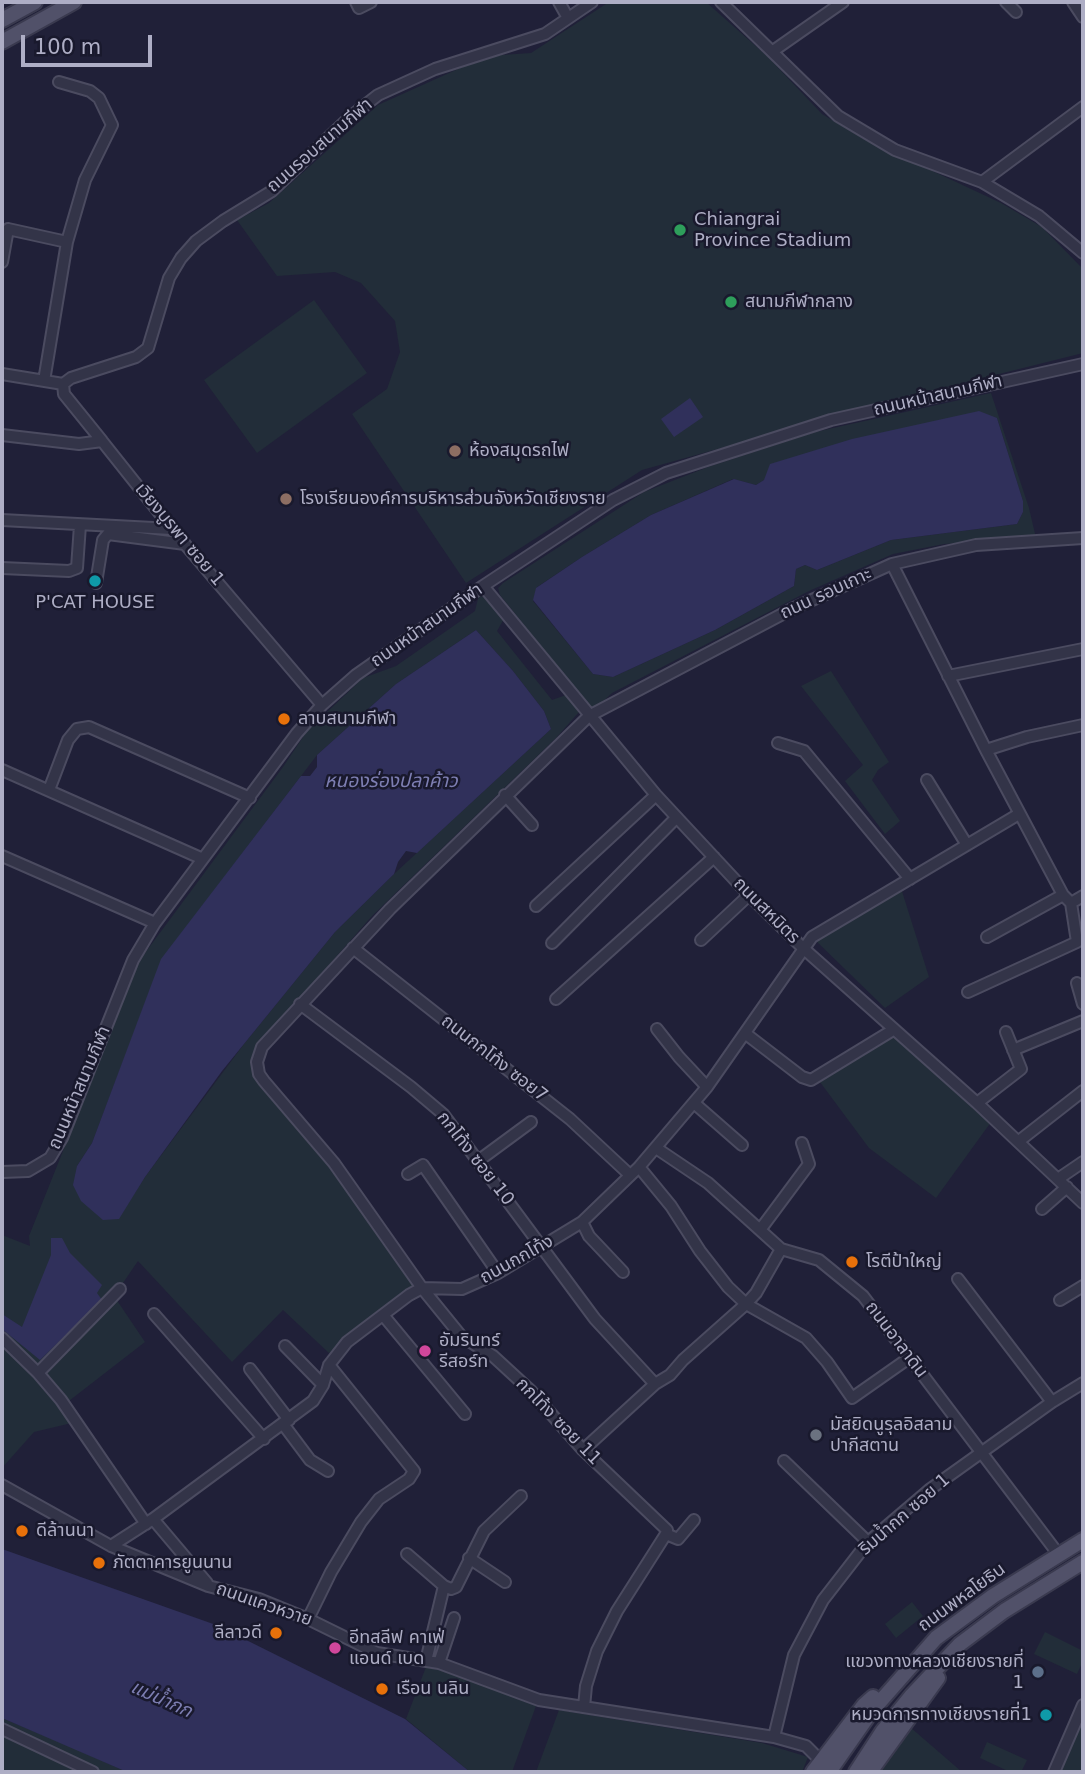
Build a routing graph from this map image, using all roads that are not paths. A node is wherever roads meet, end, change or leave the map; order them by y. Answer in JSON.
{"nodes":[{"id":1,"x":35,"y":2,"type":"edge"},
{"id":2,"x":74,"y":2,"type":"edge"},
{"id":3,"x":356,"y":2,"type":"edge"},
{"id":4,"x":371,"y":2,"type":"edge"},
{"id":5,"x":559,"y":2,"type":"edge"},
{"id":6,"x":592,"y":2,"type":"edge"},
{"id":7,"x":721,"y":2,"type":"edge"},
{"id":8,"x":843,"y":2,"type":"edge"},
{"id":9,"x":1006,"y":2,"type":"edge"},
{"id":10,"x":1073,"y":2,"type":"edge"},
{"id":11,"x":1016,"y":12,"type":"dead end"},
{"id":12,"x":1083,"y":17,"type":"edge"},
{"id":13,"x":568,"y":18,"type":"junction"},
{"id":14,"x":2,"y":20,"type":"edge"},
{"id":15,"x":2,"y":42,"type":"edge"},
{"id":16,"x":773,"y":51,"type":"junction"},
{"id":17,"x":59,"y":82,"type":"dead end"},
{"id":18,"x":1083,"y":107,"type":"edge"},
{"id":19,"x":982,"y":182,"type":"junction"},
{"id":20,"x":67,"y":243,"type":"junction"},
{"id":21,"x":1083,"y":253,"type":"edge"},
{"id":22,"x":2,"y":262,"type":"edge"},
{"id":23,"x":1083,"y":364,"type":"edge"},
{"id":24,"x":2,"y":374,"type":"edge"},
{"id":25,"x":44,"y":381,"type":"junction"},
{"id":26,"x":64,"y":384,"type":"junction"},
{"id":27,"x":2,"y":435,"type":"edge"},
{"id":28,"x":102,"y":440,"type":"junction"},
{"id":29,"x":2,"y":520,"type":"edge"},
{"id":30,"x":80,"y":525,"type":"junction"},
{"id":31,"x":172,"y":529,"type":"junction"},
{"id":32,"x":1083,"y":538,"type":"edge"},
{"id":33,"x":185,"y":544,"type":"junction"},
{"id":34,"x":892,"y":564,"type":"junction"},
{"id":35,"x":2,"y":568,"type":"edge"},
{"id":36,"x":96,"y":583,"type":"dead end"},
{"id":37,"x":483,"y":586,"type":"junction"},
{"id":38,"x":1083,"y":649,"type":"edge"},
{"id":39,"x":947,"y":676,"type":"junction"},
{"id":40,"x":322,"y":705,"type":"junction"},
{"id":41,"x":589,"y":716,"type":"junction"},
{"id":42,"x":1083,"y":725,"type":"edge"},
{"id":43,"x":778,"y":743,"type":"dead end"},
{"id":44,"x":986,"y":750,"type":"junction"},
{"id":45,"x":2,"y":770,"type":"edge"},
{"id":46,"x":927,"y":780,"type":"dead end"},
{"id":47,"x":49,"y":790,"type":"junction"},
{"id":48,"x":505,"y":795,"type":"junction"},
{"id":49,"x":656,"y":795,"type":"junction"},
{"id":50,"x":250,"y":798,"type":"junction"},
{"id":51,"x":1019,"y":814,"type":"junction"},
{"id":52,"x":676,"y":818,"type":"junction"},
{"id":53,"x":531,"y":825,"type":"dead end"},
{"id":54,"x":967,"y":845,"type":"junction"},
{"id":55,"x":2,"y":856,"type":"edge"},
{"id":56,"x":714,"y":857,"type":"junction"},
{"id":57,"x":203,"y":859,"type":"junction"},
{"id":58,"x":910,"y":879,"type":"junction"},
{"id":59,"x":749,"y":895,"type":"junction"},
{"id":60,"x":1083,"y":896,"type":"edge"},
{"id":61,"x":1067,"y":899,"type":"junction"},
{"id":62,"x":536,"y":906,"type":"dead end"},
{"id":63,"x":155,"y":923,"type":"junction"},
{"id":64,"x":987,"y":937,"type":"dead end"},
{"id":65,"x":701,"y":940,"type":"dead end"},
{"id":66,"x":552,"y":943,"type":"dead end"},
{"id":67,"x":353,"y":948,"type":"junction"},
{"id":68,"x":803,"y":948,"type":"junction"},
{"id":69,"x":1077,"y":982,"type":"dead end"},
{"id":70,"x":968,"y":992,"type":"dead end"},
{"id":71,"x":556,"y":999,"type":"dead end"},
{"id":72,"x":300,"y":1004,"type":"junction"},
{"id":73,"x":1083,"y":1004,"type":"edge"},
{"id":74,"x":1083,"y":1021,"type":"edge"},
{"id":75,"x":657,"y":1030,"type":"dead end"},
{"id":76,"x":893,"y":1030,"type":"junction"},
{"id":77,"x":1006,"y":1032,"type":"dead end"},
{"id":78,"x":746,"y":1034,"type":"junction"},
{"id":79,"x":1013,"y":1050,"type":"junction"},
{"id":80,"x":707,"y":1087,"type":"junction"},
{"id":81,"x":1083,"y":1091,"type":"edge"},
{"id":82,"x":694,"y":1103,"type":"junction"},
{"id":83,"x":977,"y":1103,"type":"junction"},
{"id":84,"x":531,"y":1122,"type":"dead end"},
{"id":85,"x":1019,"y":1141,"type":"junction"},
{"id":86,"x":802,"y":1143,"type":"dead end"},
{"id":87,"x":742,"y":1145,"type":"dead end"},
{"id":88,"x":656,"y":1148,"type":"junction"},
{"id":89,"x":478,"y":1161,"type":"junction"},
{"id":90,"x":1083,"y":1162,"type":"edge"},
{"id":91,"x":635,"y":1171,"type":"junction"},
{"id":92,"x":2,"y":1172,"type":"edge"},
{"id":93,"x":408,"y":1174,"type":"dead end"},
{"id":94,"x":1063,"y":1183,"type":"junction"},
{"id":95,"x":1083,"y":1203,"type":"edge"},
{"id":96,"x":1042,"y":1209,"type":"dead end"},
{"id":97,"x":582,"y":1222,"type":"junction"},
{"id":98,"x":760,"y":1230,"type":"junction"},
{"id":99,"x":542,"y":1246,"type":"junction"},
{"id":100,"x":781,"y":1249,"type":"junction"},
{"id":101,"x":623,"y":1272,"type":"dead end"},
{"id":102,"x":498,"y":1273,"type":"junction"},
{"id":103,"x":958,"y":1279,"type":"dead end"},
{"id":104,"x":1083,"y":1286,"type":"edge"},
{"id":105,"x":422,"y":1288,"type":"junction"},
{"id":106,"x":120,"y":1289,"type":"dead end"},
{"id":107,"x":1060,"y":1300,"type":"dead end"},
{"id":108,"x":746,"y":1304,"type":"junction"},
{"id":109,"x":154,"y":1314,"type":"dead end"},
{"id":110,"x":383,"y":1315,"type":"junction"},
{"id":111,"x":2,"y":1338,"type":"edge"},
{"id":112,"x":285,"y":1346,"type":"dead end"},
{"id":113,"x":909,"y":1358,"type":"junction"},
{"id":114,"x":330,"y":1365,"type":"junction"},
{"id":115,"x":250,"y":1368,"type":"dead end"},
{"id":116,"x":38,"y":1373,"type":"junction"},
{"id":117,"x":1083,"y":1382,"type":"edge"},
{"id":118,"x":656,"y":1384,"type":"junction"},
{"id":119,"x":323,"y":1385,"type":"junction"},
{"id":120,"x":1052,"y":1402,"type":"junction"},
{"id":121,"x":465,"y":1414,"type":"dead end"},
{"id":122,"x":286,"y":1422,"type":"junction"},
{"id":123,"x":264,"y":1438,"type":"junction"},
{"id":124,"x":583,"y":1450,"type":"junction"},
{"id":125,"x":980,"y":1453,"type":"junction"},
{"id":126,"x":784,"y":1461,"type":"dead end"},
{"id":127,"x":328,"y":1471,"type":"dead end"},
{"id":128,"x":2,"y":1485,"type":"edge"},
{"id":129,"x":521,"y":1496,"type":"dead end"},
{"id":130,"x":694,"y":1520,"type":"dead end"},
{"id":131,"x":149,"y":1521,"type":"junction"},
{"id":132,"x":666,"y":1531,"type":"junction"},
{"id":133,"x":1083,"y":1539,"type":"edge"},
{"id":134,"x":868,"y":1542,"type":"junction"},
{"id":135,"x":111,"y":1546,"type":"junction"},
{"id":136,"x":407,"y":1554,"type":"dead end"},
{"id":137,"x":1059,"y":1555,"type":"junction"},
{"id":138,"x":469,"y":1558,"type":"junction"},
{"id":139,"x":1083,"y":1562,"type":"edge"},
{"id":140,"x":505,"y":1582,"type":"dead end"},
{"id":141,"x":208,"y":1586,"type":"junction"},
{"id":142,"x":444,"y":1586,"type":"junction"},
{"id":143,"x":454,"y":1618,"type":"dead end"},
{"id":144,"x":308,"y":1619,"type":"junction"},
{"id":145,"x":948,"y":1657,"type":"junction"},
{"id":146,"x":426,"y":1661,"type":"junction"},
{"id":147,"x":439,"y":1663,"type":"junction"},
{"id":148,"x":1083,"y":1705,"type":"edge"},
{"id":149,"x":584,"y":1707,"type":"junction"},
{"id":150,"x":2,"y":1730,"type":"edge"},
{"id":151,"x":774,"y":1737,"type":"junction"},
{"id":152,"x":821,"y":1768,"type":"edge"},
{"id":153,"x":93,"y":1772,"type":"edge"},
{"id":154,"x":856,"y":1772,"type":"edge"},
{"id":155,"x":870,"y":1772,"type":"edge"},
{"id":156,"x":1054,"y":1772,"type":"edge"}],
"edges":[{"from":1,"to":14,"type":"main road"},
{"from":2,"to":15,"type":"main road"},
{"from":3,"to":4,"type":"street"},
{"from":5,"to":13,"type":"street"},
{"from":6,"to":13,"type":"street","name":"ถนนรอบสนามกีฬา"},
{"from":7,"to":16,"type":"street"},
{"from":8,"to":16,"type":"street"},
{"from":9,"to":11,"type":"street"},
{"from":10,"to":12,"type":"street"},
{"from":13,"to":26,"type":"street","name":"ถนนรอบสนามกีฬา"},
{"from":16,"to":19,"type":"street"},
{"from":17,"to":20,"type":"street"},
{"from":18,"to":19,"type":"street"},
{"from":19,"to":21,"type":"street"},
{"from":20,"to":22,"type":"street"},
{"from":20,"to":25,"type":"street"},
{"from":23,"to":37,"type":"street","name":"ถนนหน้าสนามกีฬา"},
{"from":24,"to":25,"type":"street"},
{"from":25,"to":26,"type":"street"},
{"from":26,"to":28,"type":"street"},
{"from":27,"to":28,"type":"street"},
{"from":28,"to":31,"type":"street","name":"เวียงบูรพา ซอย 1"},
{"from":29,"to":30,"type":"street"},
{"from":30,"to":31,"type":"street"},
{"from":30,"to":35,"type":"street"},
{"from":31,"to":33,"type":"street","name":"เวียงบูรพา ซอย 1"},
{"from":32,"to":34,"type":"street","name":"ถนน รอบเกาะ"},
{"from":33,"to":36,"type":"street"},
{"from":33,"to":40,"type":"street","name":"เวียงบูรพา ซอย 1"},
{"from":34,"to":39,"type":"street"},
{"from":34,"to":41,"type":"street","name":"ถนน รอบเกาะ"},
{"from":37,"to":40,"type":"street","name":"ถนนหน้าสนามกีฬา"},
{"from":37,"to":41,"type":"street","name":"ถนนสหมิตร"},
{"from":38,"to":39,"type":"street"},
{"from":39,"to":44,"type":"street"},
{"from":40,"to":50,"type":"street","name":"ถนนหน้าสนามกีฬา"},
{"from":41,"to":48,"type":"street","name":"ถนน รอบเกาะ"},
{"from":41,"to":49,"type":"street","name":"ถนนสหมิตร"},
{"from":42,"to":44,"type":"street"},
{"from":43,"to":58,"type":"street"},
{"from":44,"to":51,"type":"street"},
{"from":45,"to":47,"type":"street"},
{"from":46,"to":54,"type":"street"},
{"from":47,"to":50,"type":"street"},
{"from":47,"to":57,"type":"street"},
{"from":48,"to":53,"type":"street"},
{"from":48,"to":67,"type":"street","name":"ถนน รอบเกาะ"},
{"from":49,"to":52,"type":"street","name":"ถนนสหมิตร"},
{"from":49,"to":62,"type":"street"},
{"from":50,"to":57,"type":"street","name":"ถนนหน้าสนามกีฬา"},
{"from":51,"to":54,"type":"street","name":"ถนนกกโท้ง"},
{"from":51,"to":61,"type":"street"},
{"from":52,"to":56,"type":"street","name":"ถนนสหมิตร"},
{"from":52,"to":66,"type":"street"},
{"from":54,"to":58,"type":"street","name":"ถนนกกโท้ง"},
{"from":55,"to":63,"type":"street"},
{"from":56,"to":59,"type":"street","name":"ถนนสหมิตร"},
{"from":56,"to":71,"type":"street"},
{"from":57,"to":63,"type":"street","name":"ถนนหน้าสนามกีฬา"},
{"from":58,"to":68,"type":"street","name":"ถนนกกโท้ง"},
{"from":59,"to":65,"type":"street"},
{"from":59,"to":68,"type":"street","name":"ถนนสหมิตร"},
{"from":60,"to":61,"type":"street"},
{"from":61,"to":64,"type":"street"},
{"from":61,"to":70,"type":"street"},
{"from":63,"to":92,"type":"street","name":"ถนนหน้าสนามกีฬา"},
{"from":67,"to":72,"type":"street","name":"ถนน รอบเกาะ"},
{"from":67,"to":91,"type":"street","name":"ถนนกกโท้ง ซอย7"},
{"from":68,"to":76,"type":"street","name":"ถนนสหมิตร"},
{"from":68,"to":78,"type":"street","name":"ถนนกกโท้ง"},
{"from":69,"to":73,"type":"street"},
{"from":72,"to":89,"type":"street","name":"กกโท้ง ซอย 10"},
{"from":72,"to":105,"type":"street","name":"กกโท้ง ซอย 11"},
{"from":74,"to":79,"type":"street"},
{"from":75,"to":80,"type":"street"},
{"from":76,"to":78,"type":"street"},
{"from":76,"to":83,"type":"street","name":"ถนนสหมิตร"},
{"from":77,"to":79,"type":"street"},
{"from":78,"to":80,"type":"street","name":"ถนนกกโท้ง"},
{"from":79,"to":83,"type":"street"},
{"from":80,"to":82,"type":"street","name":"ถนนกกโท้ง"},
{"from":81,"to":85,"type":"street"},
{"from":82,"to":87,"type":"street"},
{"from":82,"to":88,"type":"street","name":"ถนนกกโท้ง"},
{"from":83,"to":85,"type":"street","name":"ถนนสหมิตร"},
{"from":84,"to":89,"type":"street"},
{"from":85,"to":94,"type":"street","name":"ถนนสหมิตร"},
{"from":86,"to":98,"type":"street"},
{"from":88,"to":91,"type":"street","name":"ถนนกกโท้ง"},
{"from":88,"to":98,"type":"street","name":"ถนนอาลาดิน"},
{"from":89,"to":99,"type":"street","name":"กกโท้ง ซอย 10"},
{"from":90,"to":94,"type":"street"},
{"from":91,"to":97,"type":"street","name":"ถนนกกโท้ง"},
{"from":91,"to":108,"type":"street","name":"ถนนกกโท้ง ซอย7"},
{"from":93,"to":102,"type":"street"},
{"from":94,"to":95,"type":"street","name":"ถนนสหมิตร"},
{"from":94,"to":96,"type":"street"},
{"from":97,"to":99,"type":"street","name":"ถนนกกโท้ง"},
{"from":97,"to":101,"type":"street"},
{"from":98,"to":100,"type":"street","name":"ถนนอาลาดิน"},
{"from":99,"to":102,"type":"street","name":"ถนนกกโท้ง"},
{"from":99,"to":118,"type":"street","name":"กกโท้ง ซอย 10"},
{"from":100,"to":108,"type":"street"},
{"from":100,"to":113,"type":"street","name":"ถนนอาลาดิน"},
{"from":102,"to":105,"type":"street","name":"ถนนกกโท้ง"},
{"from":103,"to":120,"type":"street"},
{"from":104,"to":107,"type":"street"},
{"from":105,"to":110,"type":"street"},
{"from":105,"to":124,"type":"street","name":"กกโท้ง ซอย 11"},
{"from":106,"to":116,"type":"street"},
{"from":108,"to":113,"type":"street","name":"ถนนกกโท้ง ซอย7"},
{"from":108,"to":118,"type":"street"},
{"from":109,"to":123,"type":"street"},
{"from":110,"to":114,"type":"street"},
{"from":110,"to":121,"type":"street"},
{"from":111,"to":116,"type":"street"},
{"from":112,"to":119,"type":"street"},
{"from":113,"to":125,"type":"street","name":"ถนนอาลาดิน"},
{"from":114,"to":119,"type":"street"},
{"from":114,"to":144,"type":"street"},
{"from":115,"to":122,"type":"street"},
{"from":116,"to":131,"type":"street"},
{"from":117,"to":120,"type":"street","name":"ริมน้ำกก ซอย 1"},
{"from":118,"to":124,"type":"street"},
{"from":119,"to":122,"type":"street"},
{"from":120,"to":125,"type":"street","name":"ริมน้ำกก ซอย 1"},
{"from":122,"to":123,"type":"street"},
{"from":122,"to":127,"type":"street"},
{"from":123,"to":131,"type":"street"},
{"from":124,"to":132,"type":"street","name":"กกโท้ง ซอย 11"},
{"from":125,"to":134,"type":"street","name":"ริมน้ำกก ซอย 1"},
{"from":125,"to":137,"type":"street","name":"ถนนอาลาดิน"},
{"from":126,"to":134,"type":"street"},
{"from":128,"to":135,"type":"street","name":"ถนนแควหวาย"},
{"from":129,"to":138,"type":"street"},
{"from":130,"to":132,"type":"street"},
{"from":131,"to":135,"type":"street"},
{"from":131,"to":141,"type":"street"},
{"from":132,"to":149,"type":"street"},
{"from":133,"to":137,"type":"main road","name":"ถนนพหลโยธิน"},
{"from":134,"to":151,"type":"street","name":"ริมน้ำกก ซอย 1"},
{"from":135,"to":141,"type":"street","name":"ถนนแควหวาย"},
{"from":136,"to":142,"type":"street"},
{"from":137,"to":152,"type":"main road","name":"ถนนพหลโยธิน"},
{"from":138,"to":140,"type":"street"},
{"from":138,"to":142,"type":"street"},
{"from":139,"to":145,"type":"main road","name":"ถนนพหลโยธิน"},
{"from":141,"to":144,"type":"street","name":"ถนนแควหวาย"},
{"from":142,"to":146,"type":"street"},
{"from":143,"to":147,"type":"street"},
{"from":144,"to":146,"type":"street","name":"ถนนแควหวาย"},
{"from":145,"to":154,"type":"main road","name":"ถนนพหลโยธิน"},
{"from":145,"to":155,"type":"main road"},
{"from":146,"to":147,"type":"street","name":"ถนนแควหวาย"},
{"from":147,"to":149,"type":"street","name":"ถนนแควหวาย"},
{"from":148,"to":156,"type":"street"},
{"from":149,"to":151,"type":"street","name":"ถนนแควหวาย"},
{"from":150,"to":153,"type":"street"},
{"from":151,"to":152,"type":"street","name":"ถนนแควหวาย"}]}
